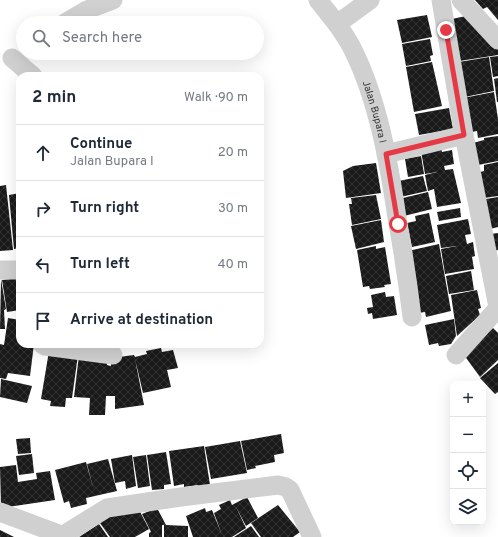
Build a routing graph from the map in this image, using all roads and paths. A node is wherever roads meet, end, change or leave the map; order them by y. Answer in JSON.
{"nodes":[{"id":1,"x":113,"y":0,"type":"edge"},
{"id":2,"x":318,"y":0,"type":"edge"},
{"id":3,"x":370,"y":0,"type":"edge"},
{"id":4,"x":441,"y":0,"type":"edge"},
{"id":5,"x":461,"y":0,"type":"edge"},
{"id":6,"x":77,"y":16,"type":"edge"},
{"id":7,"x":337,"y":24,"type":"junction"},
{"id":8,"x":498,"y":40,"type":"edge"},
{"id":9,"x":16,"y":60,"type":"edge"},
{"id":10,"x":29,"y":72,"type":"edge"},
{"id":11,"x":464,"y":135,"type":"junction"},
{"id":12,"x":386,"y":154,"type":"junction"},
{"id":13,"x":0,"y":270,"type":"edge"},
{"id":14,"x":16,"y":270,"type":"edge"},
{"id":15,"x":498,"y":307,"type":"edge"},
{"id":16,"x":412,"y":317,"type":"dead end"},
{"id":17,"x":59,"y":348,"type":"edge"},
{"id":18,"x":456,"y":355,"type":"dead end"},
{"id":19,"x":113,"y":356,"type":"dead end"},
{"id":20,"x":0,"y":512,"type":"edge"},
{"id":21,"x":61,"y":536,"type":"edge"},
{"id":22,"x":312,"y":537,"type":"edge"}],
"edges":[{"from":1,"to":6,"type":"street"},
{"from":2,"to":7,"type":"street","name":"Jalan Bupara I"},
{"from":3,"to":7,"type":"street"},
{"from":4,"to":11,"type":"street"},
{"from":5,"to":8,"type":"street"},
{"from":7,"to":12,"type":"street","name":"Jalan Bupara I"},
{"from":9,"to":10,"type":"street"},
{"from":11,"to":12,"type":"street"},
{"from":11,"to":15,"type":"street"},
{"from":12,"to":16,"type":"street","name":"Jalan Bupara I"},
{"from":13,"to":14,"type":"street"},
{"from":15,"to":18,"type":"street"},
{"from":17,"to":19,"type":"street"},
{"from":20,"to":21,"type":"street"},
{"from":21,"to":22,"type":"street"}]}
